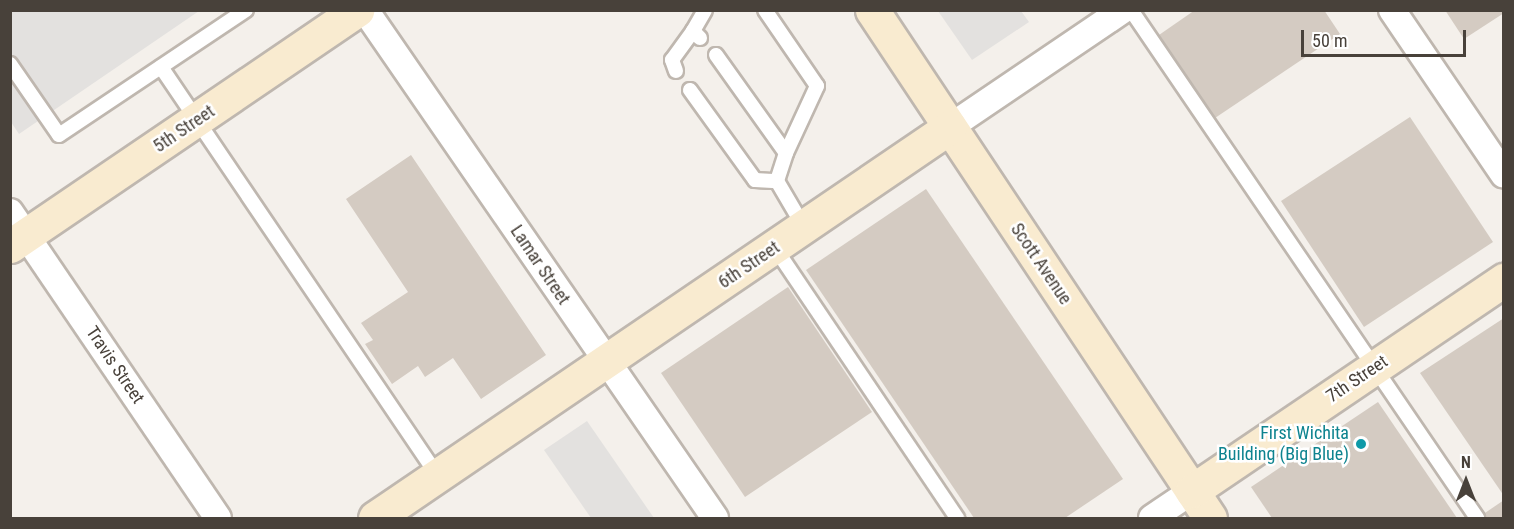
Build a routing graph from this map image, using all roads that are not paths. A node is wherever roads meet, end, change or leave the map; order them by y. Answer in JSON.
{"nodes":[{"id":1,"x":246,"y":10,"type":"edge"},
{"id":2,"x":357,"y":10,"type":"edge"},
{"id":3,"x":365,"y":10,"type":"edge"},
{"id":4,"x":705,"y":10,"type":"edge"},
{"id":5,"x":765,"y":10,"type":"edge"},
{"id":6,"x":872,"y":10,"type":"edge"},
{"id":7,"x":1123,"y":10,"type":"edge"},
{"id":8,"x":1131,"y":10,"type":"edge"},
{"id":9,"x":1392,"y":10,"type":"edge"},
{"id":10,"x":716,"y":55,"type":"dead end"},
{"id":11,"x":10,"y":64,"type":"edge"},
{"id":12,"x":161,"y":67,"type":"junction"},
{"id":13,"x":676,"y":71,"type":"dead end"},
{"id":14,"x":690,"y":90,"type":"dead end"},
{"id":15,"x":196,"y":120,"type":"junction"},
{"id":16,"x":950,"y":127,"type":"junction"},
{"id":17,"x":786,"y":153,"type":"junction"},
{"id":18,"x":1503,"y":175,"type":"edge"},
{"id":19,"x":777,"y":181,"type":"junction"},
{"id":20,"x":804,"y":227,"type":"junction"},
{"id":21,"x":16,"y":231,"type":"edge"},
{"id":22,"x":775,"y":248,"type":"junction"},
{"id":23,"x":1503,"y":280,"type":"edge"},
{"id":24,"x":606,"y":363,"type":"junction"},
{"id":25,"x":1374,"y":367,"type":"junction"},
{"id":26,"x":438,"y":476,"type":"junction"},
{"id":27,"x":1192,"y":491,"type":"junction"},
{"id":28,"x":218,"y":519,"type":"edge"},
{"id":29,"x":375,"y":519,"type":"edge"},
{"id":30,"x":715,"y":519,"type":"edge"},
{"id":31,"x":957,"y":519,"type":"edge"},
{"id":32,"x":1152,"y":519,"type":"edge"},
{"id":33,"x":1210,"y":519,"type":"edge"},
{"id":34,"x":1477,"y":519,"type":"edge"}],
"edges":[{"from":1,"to":12,"type":"lane"},
{"from":2,"to":15,"type":"main road","name":"5th Street"},
{"from":3,"to":24,"type":"street","name":"Lamar Street"},
{"from":4,"to":13,"type":"lane"},
{"from":5,"to":17,"type":"lane"},
{"from":6,"to":16,"type":"main road","name":"Scott Avenue"},
{"from":7,"to":16,"type":"street","name":"6th Street"},
{"from":8,"to":25,"type":"lane"},
{"from":9,"to":18,"type":"street"},
{"from":10,"to":17,"type":"lane"},
{"from":11,"to":12,"type":"lane"},
{"from":12,"to":15,"type":"lane"},
{"from":14,"to":19,"type":"lane"},
{"from":15,"to":21,"type":"main road","name":"5th Street"},
{"from":15,"to":26,"type":"lane"},
{"from":16,"to":20,"type":"main road","name":"6th Street"},
{"from":16,"to":27,"type":"main road","name":"Scott Avenue"},
{"from":17,"to":19,"type":"lane"},
{"from":19,"to":20,"type":"lane"},
{"from":20,"to":22,"type":"main road","name":"6th Street"},
{"from":21,"to":28,"type":"street","name":"Travis Street"},
{"from":22,"to":24,"type":"main road","name":"6th Street"},
{"from":22,"to":31,"type":"lane"},
{"from":23,"to":25,"type":"main road","name":"7th Street"},
{"from":24,"to":26,"type":"main road","name":"6th Street"},
{"from":24,"to":30,"type":"street","name":"Lamar Street"},
{"from":25,"to":27,"type":"main road","name":"7th Street"},
{"from":25,"to":34,"type":"lane"},
{"from":26,"to":29,"type":"main road","name":"6th Street"},
{"from":27,"to":32,"type":"street","name":"7th Street"},
{"from":27,"to":33,"type":"main road","name":"Scott Avenue"}]}
